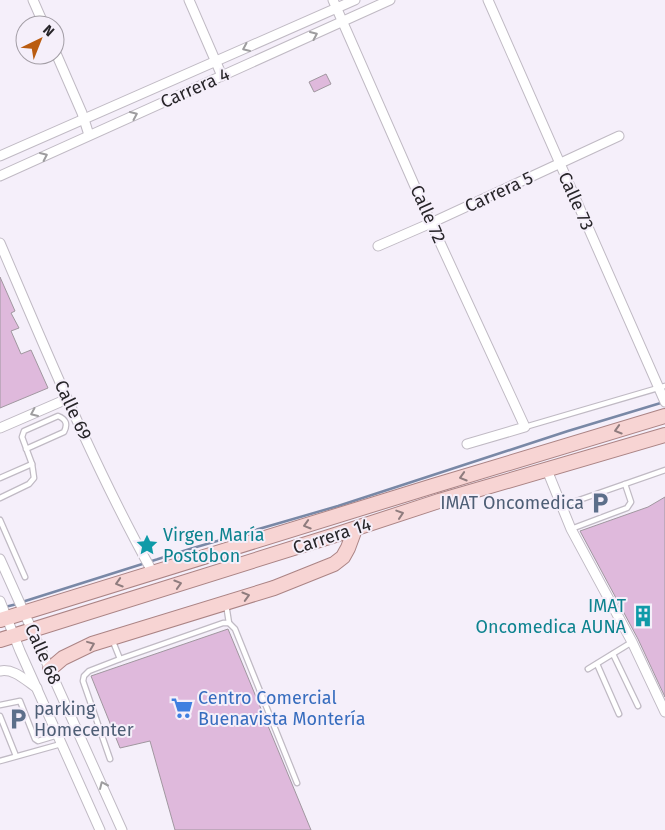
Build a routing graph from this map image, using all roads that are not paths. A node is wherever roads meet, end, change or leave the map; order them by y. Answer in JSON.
{"nodes":[{"id":1,"x":33,"y":0,"type":"edge"},
{"id":2,"x":189,"y":0,"type":"edge"},
{"id":3,"x":355,"y":0,"type":"edge"},
{"id":4,"x":390,"y":0,"type":"edge"},
{"id":5,"x":488,"y":0,"type":"edge"},
{"id":6,"x":335,"y":4,"type":"edge"},
{"id":7,"x":40,"y":15,"type":"edge"},
{"id":8,"x":343,"y":22,"type":"junction"},
{"id":9,"x":280,"y":33,"type":"junction"},
{"id":10,"x":289,"y":46,"type":"junction"},
{"id":11,"x":216,"y":61,"type":"junction"},
{"id":12,"x":61,"y":65,"type":"edge"},
{"id":13,"x":222,"y":76,"type":"junction"},
{"id":14,"x":85,"y":120,"type":"junction"},
{"id":15,"x":89,"y":135,"type":"junction"},
{"id":16,"x":620,"y":136,"type":"dead end"},
{"id":17,"x":0,"y":156,"type":"edge"},
{"id":18,"x":560,"y":164,"type":"junction"},
{"id":19,"x":0,"y":176,"type":"edge"},
{"id":20,"x":431,"y":223,"type":"junction"},
{"id":21,"x":0,"y":244,"type":"edge"},
{"id":22,"x":378,"y":246,"type":"dead end"},
{"id":23,"x":663,"y":392,"type":"edge"},
{"id":24,"x":67,"y":399,"type":"junction"},
{"id":25,"x":665,"y":416,"type":"edge"},
{"id":26,"x":525,"y":427,"type":"junction"},
{"id":27,"x":0,"y":428,"type":"edge"},
{"id":28,"x":665,"y":435,"type":"edge"},
{"id":29,"x":467,"y":444,"type":"dead end"},
{"id":30,"x":26,"y":449,"type":"junction"},
{"id":31,"x":32,"y":464,"type":"junction"},
{"id":32,"x":547,"y":470,"type":"junction"},
{"id":33,"x":665,"y":470,"type":"edge"},
{"id":34,"x":0,"y":478,"type":"edge"},
{"id":35,"x":625,"y":484,"type":"junction"},
{"id":36,"x":0,"y":498,"type":"edge"},
{"id":37,"x":561,"y":506,"type":"junction"},
{"id":38,"x":0,"y":520,"type":"edge"},
{"id":39,"x":355,"y":529,"type":"junction"},
{"id":40,"x":571,"y":529,"type":"junction"},
{"id":41,"x":0,"y":560,"type":"edge"},
{"id":42,"x":150,"y":569,"type":"junction"},
{"id":43,"x":25,"y":577,"type":"dead end"},
{"id":44,"x":226,"y":602,"type":"junction"},
{"id":45,"x":22,"y":607,"type":"junction"},
{"id":46,"x":3,"y":612,"type":"edge"},
{"id":47,"x":229,"y":623,"type":"junction"},
{"id":48,"x":31,"y":629,"type":"junction"},
{"id":49,"x":14,"y":636,"type":"junction"},
{"id":50,"x":112,"y":638,"type":"junction"},
{"id":51,"x":0,"y":640,"type":"edge"},
{"id":52,"x":632,"y":642,"type":"junction"},
{"id":53,"x":613,"y":654,"type":"junction"},
{"id":54,"x":120,"y":659,"type":"junction"},
{"id":55,"x":597,"y":664,"type":"junction"},
{"id":56,"x":50,"y":669,"type":"junction"},
{"id":57,"x":588,"y":669,"type":"dead end"},
{"id":58,"x":0,"y":671,"type":"edge"},
{"id":59,"x":38,"y":689,"type":"junction"},
{"id":60,"x":0,"y":705,"type":"edge"},
{"id":61,"x":638,"y":706,"type":"dead end"},
{"id":62,"x":664,"y":710,"type":"edge"},
{"id":63,"x":619,"y":714,"type":"dead end"},
{"id":64,"x":0,"y":716,"type":"edge"},
{"id":65,"x":60,"y":739,"type":"junction"},
{"id":66,"x":16,"y":756,"type":"junction"},
{"id":67,"x":110,"y":759,"type":"dead end"},
{"id":68,"x":0,"y":761,"type":"edge"},
{"id":69,"x":297,"y":783,"type":"dead end"},
{"id":70,"x":100,"y":830,"type":"edge"},
{"id":71,"x":122,"y":830,"type":"edge"}],
"edges":[{"from":1,"to":7,"type":"street"},
{"from":2,"to":11,"type":"street"},
{"from":3,"to":6,"type":"street","name":"Carrera 4"},
{"from":4,"to":8,"type":"street","name":"Carrera 4"},
{"from":5,"to":18,"type":"street","name":"Calle 73"},
{"from":6,"to":8,"type":"street","name":"Calle 72"},
{"from":6,"to":9,"type":"street","name":"Carrera 4"},
{"from":10,"to":8,"type":"street","name":"Carrera 4","one_way":true},
{"from":8,"to":20,"type":"street","name":"Calle 72"},
{"from":9,"to":10,"type":"street"},
{"from":9,"to":11,"type":"street","name":"Carrera 4","one_way":true},
{"from":10,"to":13,"type":"street","name":"Carrera 4"},
{"from":11,"to":13,"type":"street"},
{"from":11,"to":14,"type":"street","name":"Carrera 4"},
{"from":12,"to":14,"type":"street"},
{"from":15,"to":13,"type":"street","name":"Carrera 4","one_way":true},
{"from":14,"to":15,"type":"street"},
{"from":14,"to":17,"type":"street","name":"Carrera 4"},
{"from":19,"to":15,"type":"street","name":"Carrera 4","one_way":true},
{"from":16,"to":18,"type":"street","name":"Carrera 5"},
{"from":18,"to":20,"type":"street","name":"Carrera 5"},
{"from":18,"to":23,"type":"street","name":"Calle 73"},
{"from":20,"to":22,"type":"street","name":"Carrera 5"},
{"from":20,"to":26,"type":"street","name":"Calle 72"},
{"from":21,"to":24,"type":"street","name":"Calle 69"},
{"from":23,"to":26,"type":"lane"},
{"from":24,"to":27,"type":"street","one_way":true},
{"from":24,"to":42,"type":"street","name":"Calle 69"},
{"from":25,"to":42,"type":"main road","name":"Carrera 14","one_way":true},
{"from":26,"to":29,"type":"street"},
{"from":28,"to":32,"type":"main road","name":"Carrera 14"},
{"from":30,"to":30,"type":"lane"},
{"from":30,"to":31,"type":"lane"},
{"from":31,"to":34,"type":"lane"},
{"from":31,"to":36,"type":"lane"},
{"from":32,"to":37,"type":"street"},
{"from":39,"to":32,"type":"main road","name":"Carrera 14","one_way":true},
{"from":33,"to":35,"type":"lane"},
{"from":35,"to":37,"type":"lane"},
{"from":35,"to":40,"type":"lane"},
{"from":37,"to":40,"type":"street"},
{"from":38,"to":43,"type":"lane"},
{"from":44,"to":39,"type":"main road","one_way":true},
{"from":48,"to":39,"type":"main road","name":"Carrera 14","one_way":true},
{"from":40,"to":52,"type":"street"},
{"from":41,"to":45,"type":"street","name":"Calle 68"},
{"from":42,"to":45,"type":"main road","name":"Carrera 14","one_way":true},
{"from":44,"to":47,"type":"lane"},
{"from":44,"to":50,"type":"main road"},
{"from":45,"to":46,"type":"main road","name":"Carrera 14"},
{"from":45,"to":48,"type":"street","name":"Calle 68"},
{"from":46,"to":49,"type":"street","name":"Calle 68"},
{"from":47,"to":54,"type":"lane"},
{"from":47,"to":69,"type":"lane"},
{"from":48,"to":49,"type":"main road","name":"Carrera 14"},
{"from":48,"to":56,"type":"street","name":"Calle 68"},
{"from":49,"to":51,"type":"main road","name":"Carrera 14"},
{"from":49,"to":59,"type":"street","name":"Calle 68"},
{"from":50,"to":54,"type":"lane"},
{"from":56,"to":50,"type":"main road","one_way":true},
{"from":52,"to":53,"type":"lane"},
{"from":52,"to":62,"type":"street"},
{"from":53,"to":55,"type":"lane"},
{"from":53,"to":61,"type":"lane"},
{"from":54,"to":67,"type":"lane"},
{"from":55,"to":57,"type":"lane"},
{"from":55,"to":63,"type":"lane"},
{"from":71,"to":56,"type":"street","name":"Calle 68","one_way":true},
{"from":58,"to":59,"type":"street"},
{"from":59,"to":65,"type":"street","name":"Calle 68"},
{"from":60,"to":65,"type":"lane"},
{"from":64,"to":66,"type":"lane"},
{"from":65,"to":66,"type":"lane"},
{"from":65,"to":70,"type":"street","name":"Calle 68"},
{"from":66,"to":68,"type":"lane"}]}
